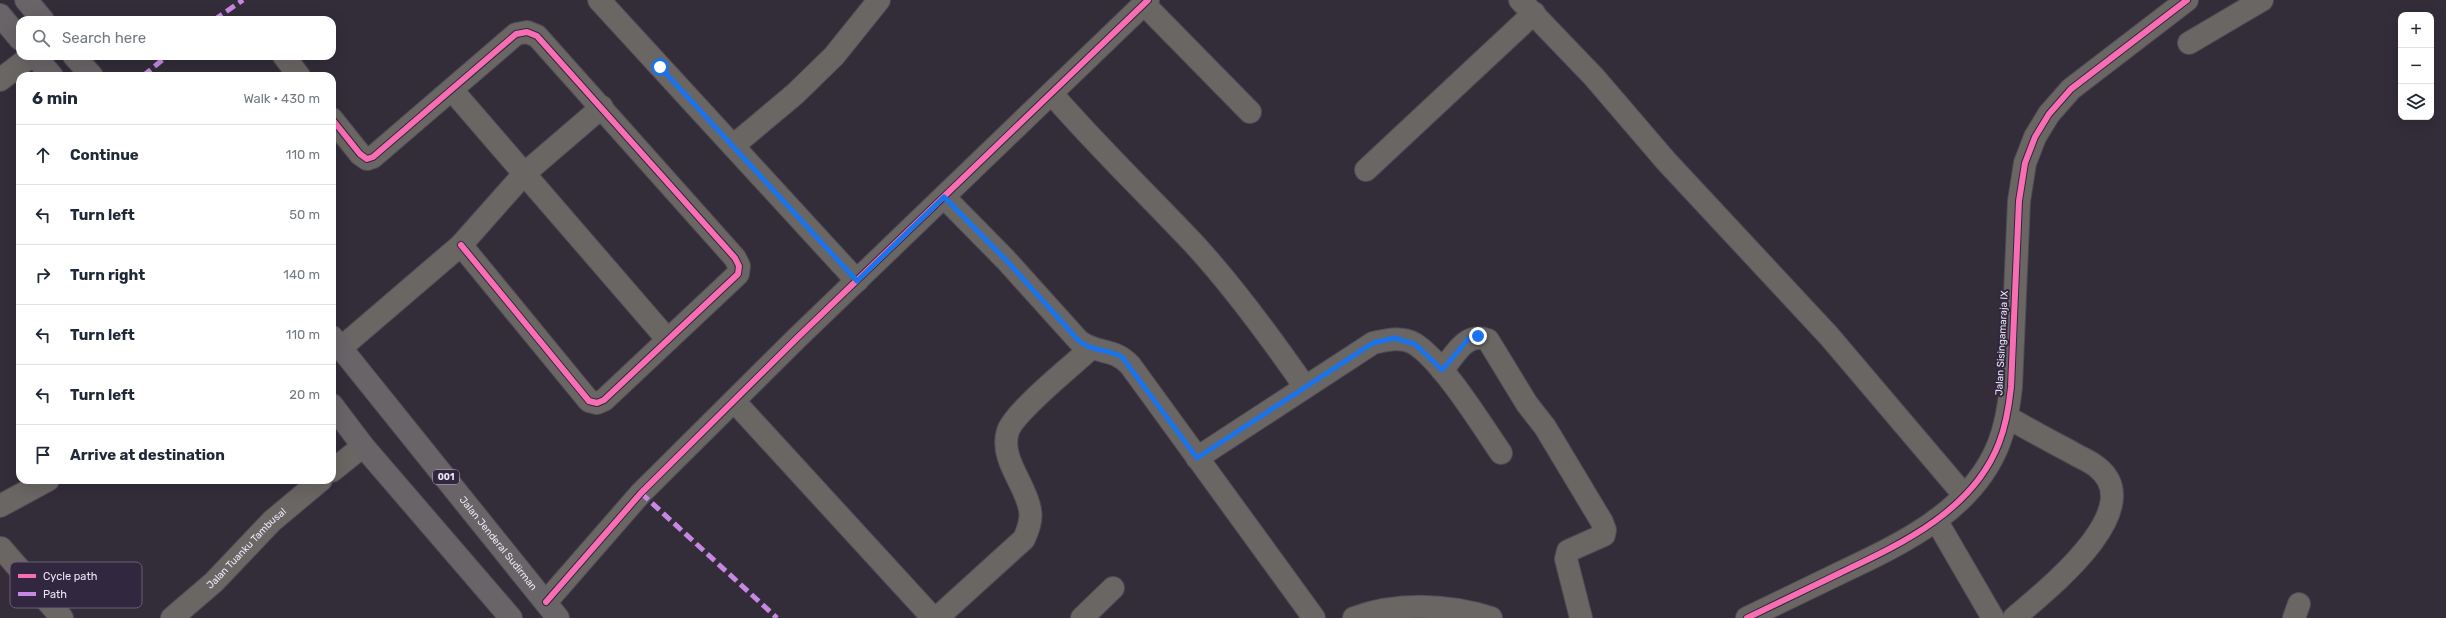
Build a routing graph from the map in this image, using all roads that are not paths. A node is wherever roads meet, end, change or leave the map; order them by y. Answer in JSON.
{"nodes":[{"id":1,"x":26,"y":0,"type":"edge"},
{"id":2,"x":599,"y":0,"type":"edge"},
{"id":3,"x":879,"y":0,"type":"edge"},
{"id":4,"x":2187,"y":0,"type":"edge"},
{"id":5,"x":2262,"y":0,"type":"edge"},
{"id":6,"x":1146,"y":2,"type":"edge"},
{"id":7,"x":1527,"y":7,"type":"edge"},
{"id":8,"x":0,"y":15,"type":"edge"},
{"id":9,"x":40,"y":16,"type":"edge"},
{"id":10,"x":16,"y":34,"type":"edge"},
{"id":11,"x":2188,"y":43,"type":"dead end"},
{"id":12,"x":26,"y":60,"type":"edge"},
{"id":13,"x":38,"y":60,"type":"edge"},
{"id":14,"x":78,"y":60,"type":"edge"},
{"id":15,"x":287,"y":60,"type":"edge"},
{"id":16,"x":49,"y":72,"type":"edge"},
{"id":17,"x":88,"y":72,"type":"edge"},
{"id":18,"x":296,"y":72,"type":"edge"},
{"id":19,"x":0,"y":80,"type":"edge"},
{"id":20,"x":452,"y":90,"type":"junction"},
{"id":21,"x":1052,"y":94,"type":"junction"},
{"id":22,"x":602,"y":107,"type":"junction"},
{"id":23,"x":1250,"y":112,"type":"dead end"},
{"id":24,"x":336,"y":124,"type":"edge"},
{"id":25,"x":733,"y":146,"type":"junction"},
{"id":26,"x":1366,"y":170,"type":"dead end"},
{"id":27,"x":524,"y":174,"type":"junction"},
{"id":28,"x":944,"y":197,"type":"junction"},
{"id":29,"x":461,"y":245,"type":"junction"},
{"id":30,"x":857,"y":281,"type":"junction"},
{"id":31,"x":668,"y":340,"type":"junction"},
{"id":32,"x":337,"y":342,"type":"edge"},
{"id":33,"x":1090,"y":349,"type":"junction"},
{"id":34,"x":1442,"y":370,"type":"junction"},
{"id":35,"x":1305,"y":387,"type":"junction"},
{"id":36,"x":734,"y":401,"type":"junction"},
{"id":37,"x":336,"y":410,"type":"edge"},
{"id":38,"x":2007,"y":417,"type":"junction"},
{"id":39,"x":363,"y":446,"type":"junction"},
{"id":40,"x":1501,"y":453,"type":"dead end"},
{"id":41,"x":1197,"y":458,"type":"junction"},
{"id":42,"x":336,"y":468,"type":"edge"},
{"id":43,"x":41,"y":484,"type":"edge"},
{"id":44,"x":316,"y":484,"type":"edge"},
{"id":45,"x":1964,"y":495,"type":"junction"},
{"id":46,"x":0,"y":506,"type":"edge"},
{"id":47,"x":1936,"y":520,"type":"junction"},
{"id":48,"x":0,"y":547,"type":"edge"},
{"id":49,"x":13,"y":562,"type":"edge"},
{"id":50,"x":1113,"y":588,"type":"dead end"},
{"id":51,"x":53,"y":608,"type":"edge"},
{"id":52,"x":552,"y":610,"type":"edge"},
{"id":53,"x":1464,"y":615,"type":"edge"},
{"id":54,"x":62,"y":618,"type":"edge"},
{"id":55,"x":172,"y":618,"type":"edge"},
{"id":56,"x":511,"y":618,"type":"edge"},
{"id":57,"x":933,"y":618,"type":"edge"},
{"id":58,"x":937,"y":618,"type":"edge"},
{"id":59,"x":1082,"y":618,"type":"edge"},
{"id":60,"x":1314,"y":618,"type":"edge"},
{"id":61,"x":1354,"y":618,"type":"edge"},
{"id":62,"x":1491,"y":618,"type":"edge"},
{"id":63,"x":1581,"y":618,"type":"edge"},
{"id":64,"x":1747,"y":618,"type":"edge"},
{"id":65,"x":1993,"y":618,"type":"edge"},
{"id":66,"x":2014,"y":618,"type":"edge"}],
"edges":[{"from":1,"to":9,"type":"highway"},
{"from":2,"to":25,"type":"street"},
{"from":3,"to":25,"type":"street"},
{"from":4,"to":38,"type":"street","name":"Jalan Sisingamaraja IX"},
{"from":5,"to":11,"type":"street"},
{"from":6,"to":21,"type":"street"},
{"from":6,"to":23,"type":"street"},
{"from":7,"to":26,"type":"street"},
{"from":7,"to":45,"type":"street"},
{"from":8,"to":10,"type":"highway"},
{"from":12,"to":19,"type":"street"},
{"from":13,"to":16,"type":"highway"},
{"from":14,"to":17,"type":"highway"},
{"from":15,"to":18,"type":"street"},
{"from":20,"to":22,"type":"street"},
{"from":20,"to":24,"type":"street"},
{"from":20,"to":27,"type":"street"},
{"from":21,"to":28,"type":"street"},
{"from":21,"to":35,"type":"street"},
{"from":22,"to":27,"type":"street"},
{"from":22,"to":31,"type":"street"},
{"from":25,"to":30,"type":"street"},
{"from":27,"to":29,"type":"street"},
{"from":27,"to":31,"type":"street"},
{"from":28,"to":30,"type":"street"},
{"from":28,"to":33,"type":"street"},
{"from":29,"to":31,"type":"street"},
{"from":29,"to":32,"type":"street"},
{"from":30,"to":36,"type":"street"},
{"from":32,"to":52,"type":"highway","name":"Jalan Jenderal Sudirman","number":"001"},
{"from":33,"to":41,"type":"street"},
{"from":33,"to":58,"type":"street"},
{"from":34,"to":35,"type":"street"},
{"from":34,"to":40,"type":"street"},
{"from":34,"to":63,"type":"street"},
{"from":35,"to":41,"type":"street"},
{"from":36,"to":52,"type":"street"},
{"from":36,"to":57,"type":"street"},
{"from":37,"to":39,"type":"highway"},
{"from":38,"to":45,"type":"street","name":"Jalan Sisingamaraja IX"},
{"from":38,"to":66,"type":"street"},
{"from":39,"to":42,"type":"street"},
{"from":39,"to":56,"type":"highway"},
{"from":41,"to":60,"type":"street"},
{"from":43,"to":46,"type":"street"},
{"from":44,"to":55,"type":"street","name":"Jalan Tuanku Tambusal"},
{"from":45,"to":47,"type":"street","name":"Jalan Sisingamaraja IX"},
{"from":47,"to":64,"type":"street","name":"Jalan Sisingamaraja IX"},
{"from":47,"to":65,"type":"street"},
{"from":48,"to":49,"type":"street"},
{"from":50,"to":59,"type":"street"},
{"from":51,"to":54,"type":"street"},
{"from":53,"to":61,"type":"street"},
{"from":53,"to":62,"type":"street"}]}
